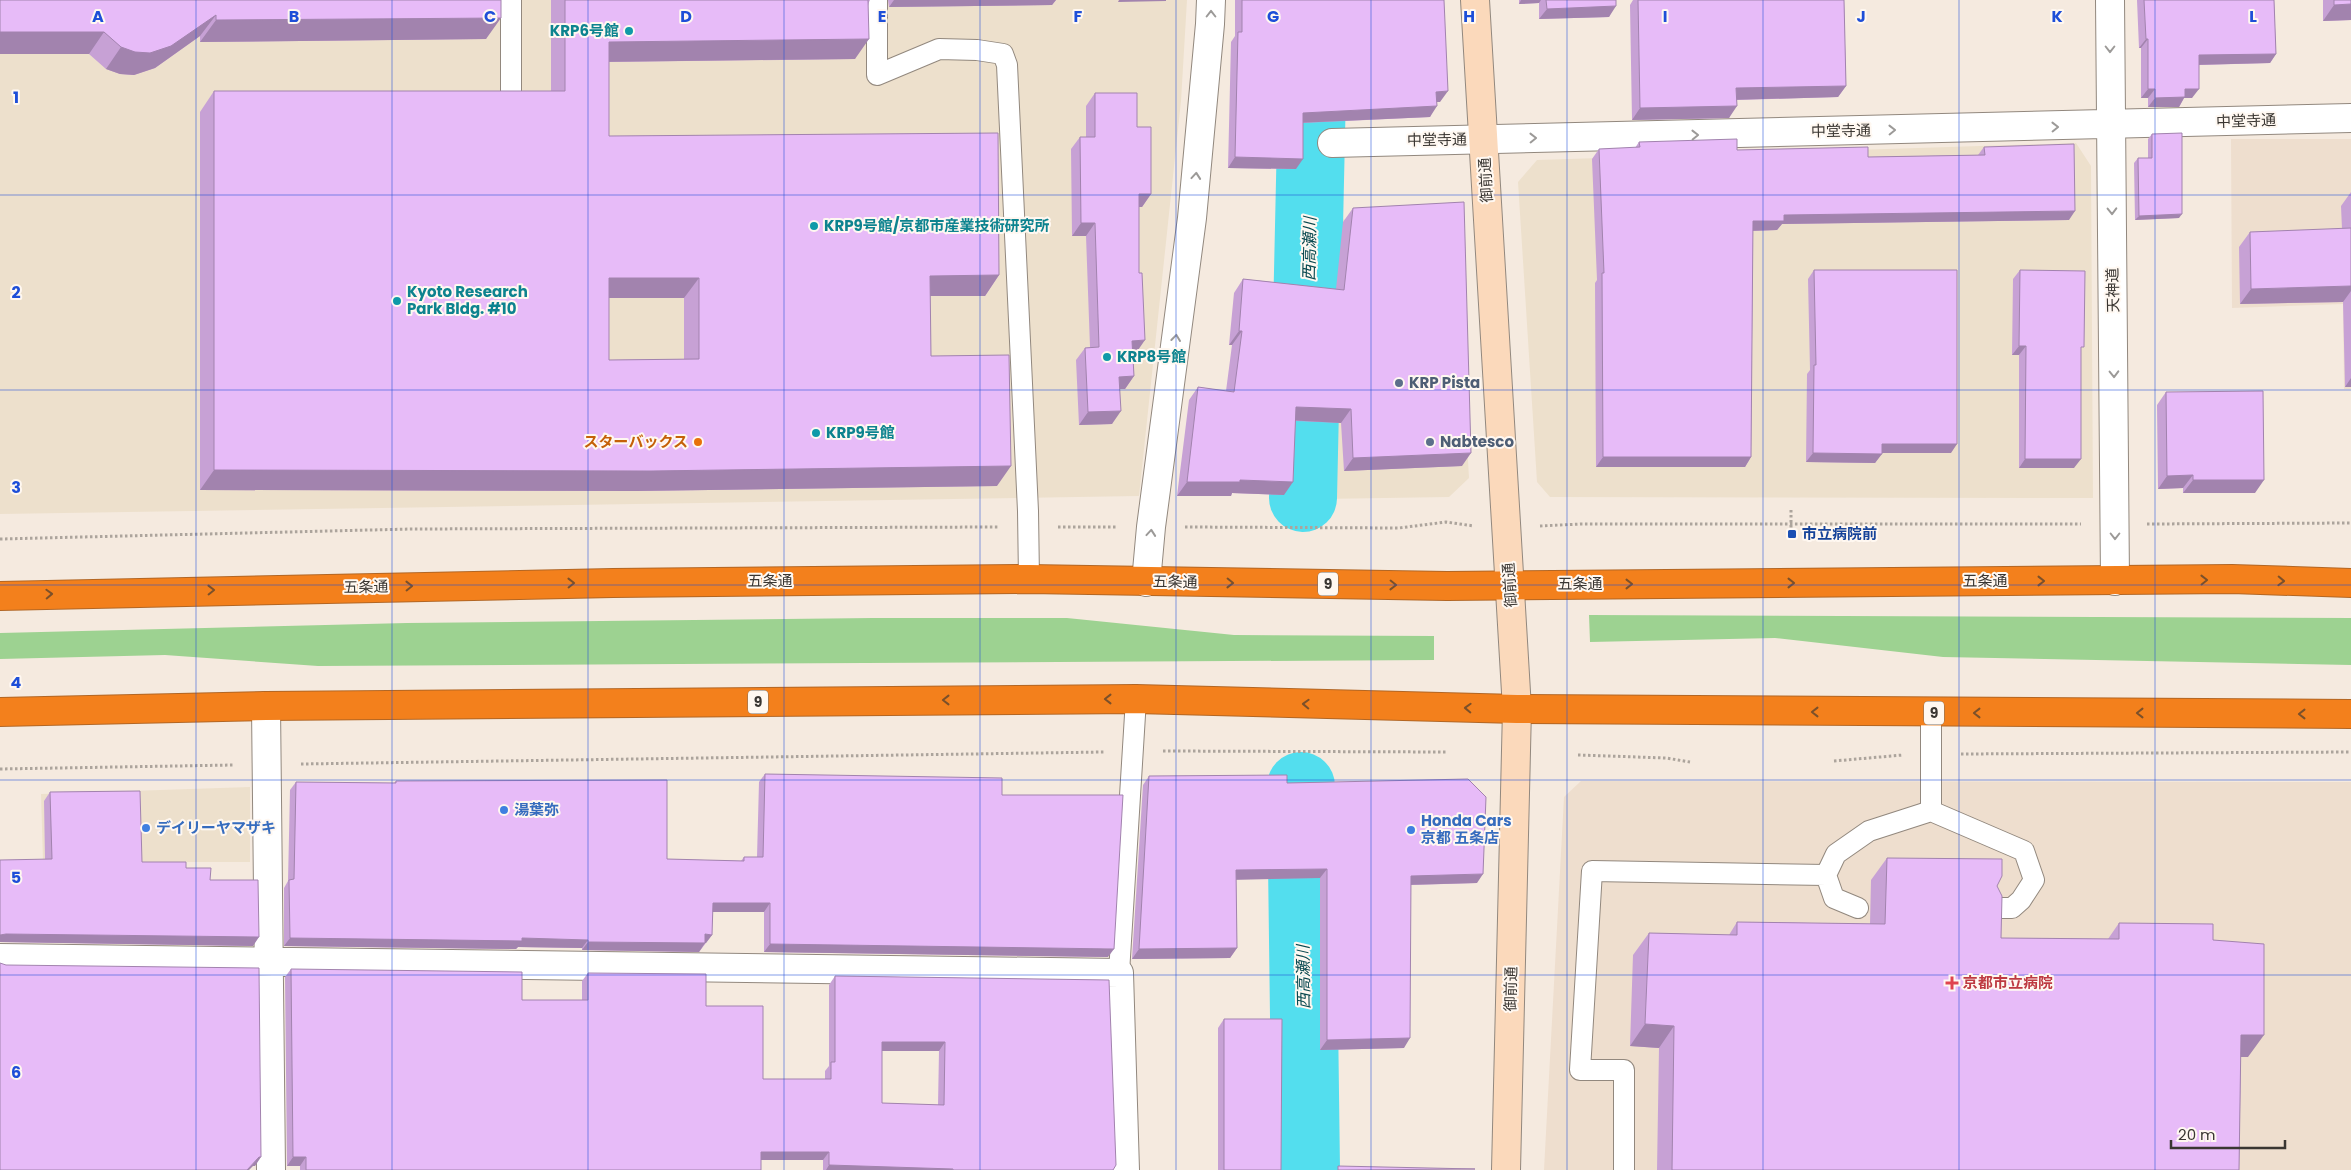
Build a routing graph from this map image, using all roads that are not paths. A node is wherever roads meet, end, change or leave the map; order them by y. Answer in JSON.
{"nodes":[{"id":1,"x":511,"y":0,"type":"edge"},
{"id":2,"x":877,"y":0,"type":"edge"},
{"id":3,"x":1211,"y":0,"type":"edge"},
{"id":4,"x":1475,"y":0,"type":"edge"},
{"id":5,"x":2110,"y":0,"type":"edge"},
{"id":6,"x":511,"y":92,"type":"edge"},
{"id":7,"x":2351,"y":118,"type":"edge"},
{"id":8,"x":2110,"y":126,"type":"junction"},
{"id":9,"x":1484,"y":139,"type":"junction"},
{"id":10,"x":1332,"y":143,"type":"dead end"},
{"id":11,"x":1029,"y":579,"type":"junction"},
{"id":12,"x":2115,"y":581,"type":"junction"},
{"id":13,"x":1146,"y":582,"type":"junction"},
{"id":14,"x":2351,"y":583,"type":"edge"},
{"id":15,"x":1510,"y":584,"type":"junction"},
{"id":16,"x":0,"y":596,"type":"edge"},
{"id":17,"x":1136,"y":699,"type":"junction"},
{"id":18,"x":266,"y":706,"type":"junction"},
{"id":19,"x":1517,"y":709,"type":"junction"},
{"id":20,"x":0,"y":712,"type":"edge"},
{"id":21,"x":1931,"y":712,"type":"junction"},
{"id":22,"x":2351,"y":714,"type":"edge"},
{"id":23,"x":1931,"y":811,"type":"junction"},
{"id":24,"x":1826,"y":874,"type":"junction"},
{"id":25,"x":1858,"y":908,"type":"dead end"},
{"id":26,"x":1993,"y":908,"type":"edge"},
{"id":27,"x":0,"y":958,"type":"edge"},
{"id":28,"x":269,"y":960,"type":"junction"},
{"id":29,"x":1118,"y":973,"type":"junction"},
{"id":30,"x":271,"y":1170,"type":"edge"},
{"id":31,"x":1125,"y":1170,"type":"edge"},
{"id":32,"x":1506,"y":1170,"type":"edge"},
{"id":33,"x":1624,"y":1170,"type":"edge"}],
"edges":[{"from":1,"to":6,"type":"lane"},
{"from":2,"to":11,"type":"lane"},
{"from":13,"to":3,"type":"street","one_way":true},
{"from":4,"to":9,"type":"street","name":"御前通"},
{"from":5,"to":8,"type":"street","name":"天神道","one_way":true},
{"from":7,"to":8,"type":"street","name":"中堂寺通"},
{"from":9,"to":8,"type":"street","name":"中堂寺通","one_way":true},
{"from":8,"to":12,"type":"street","name":"天神道","one_way":true},
{"from":9,"to":10,"type":"street","name":"中堂寺通"},
{"from":9,"to":15,"type":"street","name":"御前通"},
{"from":11,"to":13,"type":"highway","name":"五条通","number":"9"},
{"from":16,"to":11,"type":"highway","name":"五条通","number":"9","one_way":true},
{"from":12,"to":14,"type":"highway","name":"五条通","number":"9","one_way":true},
{"from":15,"to":12,"type":"highway","name":"五条通","number":"9","one_way":true},
{"from":13,"to":15,"type":"highway","name":"五条通","number":"9","one_way":true},
{"from":15,"to":19,"type":"street","name":"御前通"},
{"from":17,"to":18,"type":"highway","number":"9","one_way":true},
{"from":19,"to":17,"type":"highway","number":"9","one_way":true},
{"from":17,"to":29,"type":"lane"},
{"from":18,"to":20,"type":"highway","number":"9"},
{"from":18,"to":28,"type":"street"},
{"from":21,"to":19,"type":"highway","number":"9","one_way":true},
{"from":19,"to":32,"type":"street","name":"御前通"},
{"from":22,"to":21,"type":"highway","number":"9","one_way":true},
{"from":21,"to":23,"type":"lane"},
{"from":23,"to":24,"type":"lane"},
{"from":23,"to":26,"type":"lane"},
{"from":24,"to":25,"type":"lane"},
{"from":24,"to":33,"type":"lane"},
{"from":27,"to":28,"type":"street"},
{"from":28,"to":29,"type":"street"},
{"from":28,"to":30,"type":"street"},
{"from":29,"to":31,"type":"street"}]}
